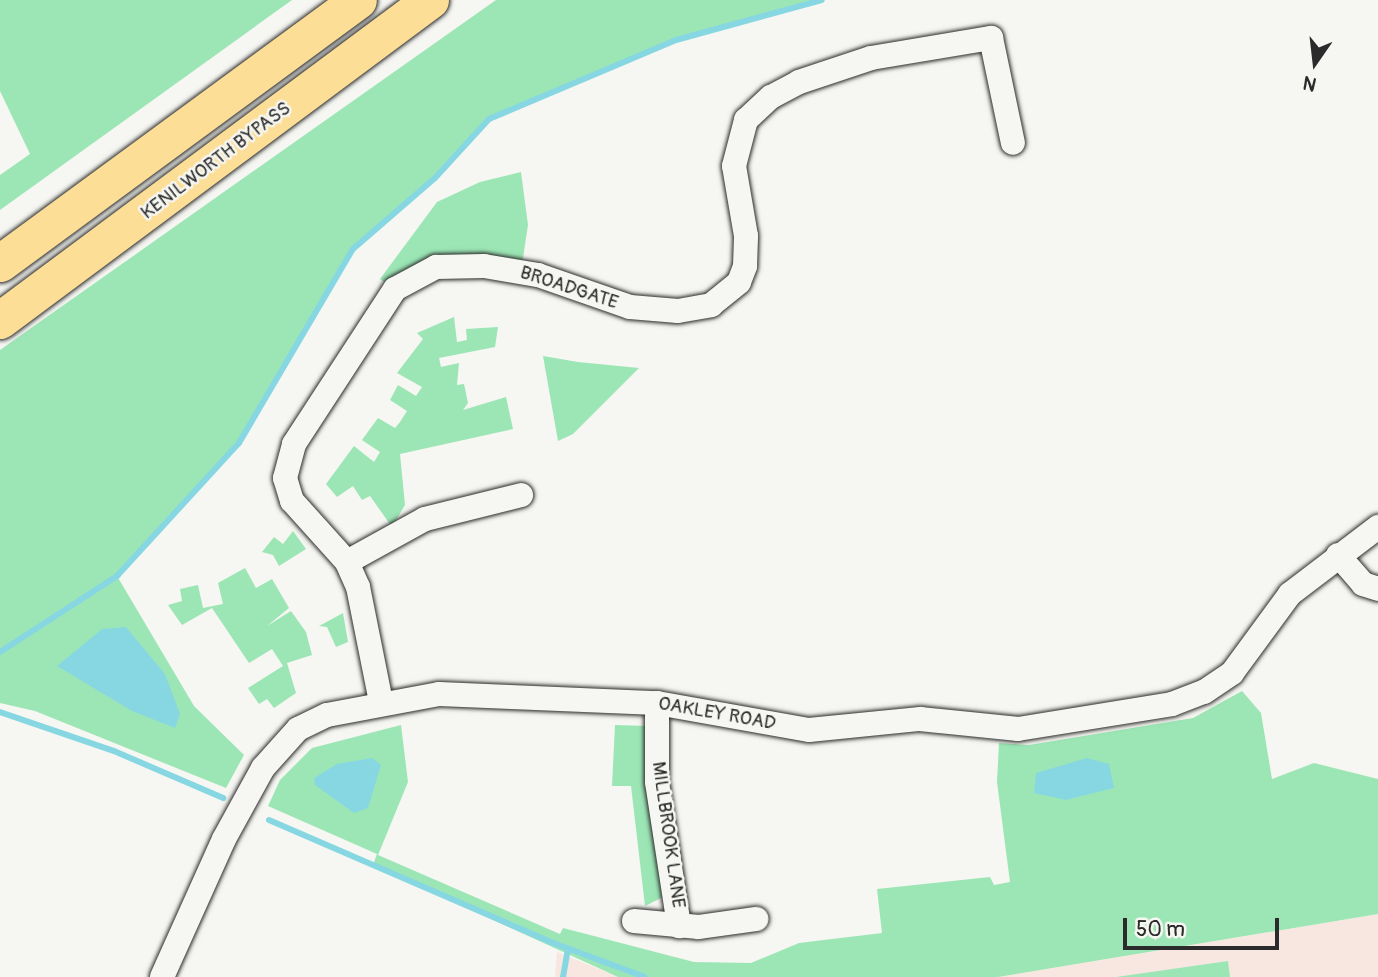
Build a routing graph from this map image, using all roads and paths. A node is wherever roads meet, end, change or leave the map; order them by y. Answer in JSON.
{"nodes":[{"id":1,"x":358,"y":0,"type":"edge"},
{"id":2,"x":430,"y":0,"type":"edge"},
{"id":3,"x":1013,"y":143,"type":"dead end"},
{"id":4,"x":0,"y":263,"type":"edge"},
{"id":5,"x":0,"y":320,"type":"edge"},
{"id":6,"x":521,"y":495,"type":"dead end"},
{"id":7,"x":1378,"y":527,"type":"edge"},
{"id":8,"x":1347,"y":548,"type":"junction"},
{"id":9,"x":347,"y":562,"type":"junction"},
{"id":10,"x":1378,"y":589,"type":"edge"},
{"id":11,"x":380,"y":702,"type":"junction"},
{"id":12,"x":657,"y":703,"type":"junction"},
{"id":13,"x":757,"y":919,"type":"dead end"},
{"id":14,"x":634,"y":921,"type":"dead end"},
{"id":15,"x":679,"y":926,"type":"junction"},
{"id":16,"x":162,"y":977,"type":"edge"}],
"edges":[{"from":1,"to":4,"type":"highway"},
{"from":2,"to":5,"type":"highway","name":"KENILWORTH BYPASS"},
{"from":3,"to":9,"type":"street","name":"BROADGATE"},
{"from":6,"to":9,"type":"street"},
{"from":7,"to":8,"type":"street","name":"OAKLEY ROAD"},
{"from":8,"to":10,"type":"street"},
{"from":8,"to":12,"type":"street","name":"OAKLEY ROAD"},
{"from":9,"to":11,"type":"street","name":"BROADGATE"},
{"from":11,"to":12,"type":"street","name":"OAKLEY ROAD"},
{"from":11,"to":16,"type":"street","name":"OAKLEY ROAD"},
{"from":12,"to":15,"type":"street","name":"MILLBROOK LANE"},
{"from":13,"to":15,"type":"street","name":"MILLBROOK LANE"},
{"from":14,"to":15,"type":"street","name":"MILLBROOK LANE"}]}
